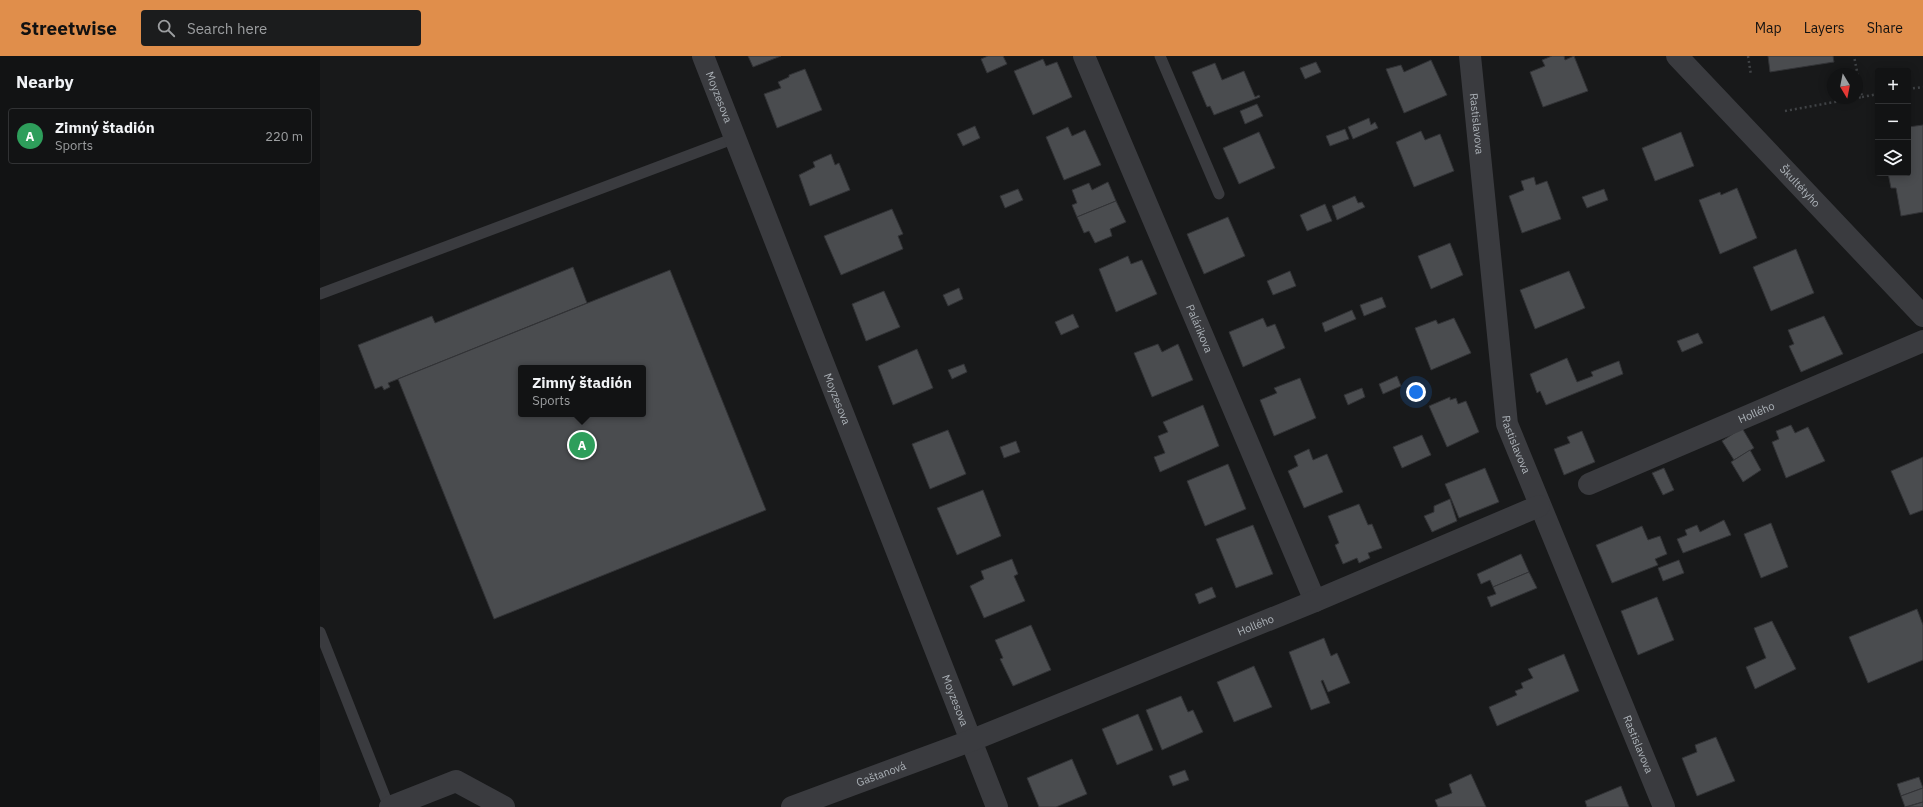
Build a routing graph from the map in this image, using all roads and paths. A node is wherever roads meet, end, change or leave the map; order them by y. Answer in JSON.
{"nodes":[{"id":1,"x":703,"y":56,"type":"edge"},
{"id":2,"x":1084,"y":56,"type":"edge"},
{"id":3,"x":1160,"y":56,"type":"edge"},
{"id":4,"x":1470,"y":56,"type":"edge"},
{"id":5,"x":1677,"y":56,"type":"edge"},
{"id":6,"x":1748,"y":56,"type":"edge"},
{"id":7,"x":1854,"y":56,"type":"edge"},
{"id":8,"x":1856,"y":68,"type":"edge"},
{"id":9,"x":1751,"y":75,"type":"dead end"},
{"id":10,"x":1923,"y":87,"type":"edge"},
{"id":11,"x":1911,"y":89,"type":"edge"},
{"id":12,"x":1875,"y":95,"type":"edge"},
{"id":13,"x":1863,"y":97,"type":"edge"},
{"id":14,"x":1827,"y":103,"type":"edge"},
{"id":15,"x":1785,"y":111,"type":"dead end"},
{"id":16,"x":735,"y":138,"type":"junction"},
{"id":17,"x":1219,"y":194,"type":"dead end"},
{"id":18,"x":320,"y":294,"type":"edge"},
{"id":19,"x":1923,"y":316,"type":"edge"},
{"id":20,"x":1923,"y":341,"type":"edge"},
{"id":21,"x":1589,"y":484,"type":"dead end"},
{"id":22,"x":1539,"y":506,"type":"junction"},
{"id":23,"x":1314,"y":601,"type":"junction"},
{"id":24,"x":320,"y":632,"type":"edge"},
{"id":25,"x":970,"y":741,"type":"junction"},
{"id":26,"x":390,"y":807,"type":"edge"},
{"id":27,"x":504,"y":807,"type":"edge"},
{"id":28,"x":792,"y":807,"type":"edge"},
{"id":29,"x":997,"y":807,"type":"edge"},
{"id":30,"x":1664,"y":807,"type":"edge"}],
"edges":[{"from":1,"to":16,"type":"street","name":"Moyzesova"},
{"from":2,"to":23,"type":"street","name":"Palárikova"},
{"from":3,"to":17,"type":"lane"},
{"from":4,"to":22,"type":"street","name":"Rastislavova"},
{"from":5,"to":19,"type":"street","name":"Škultétyho"},
{"from":6,"to":9,"type":"path"},
{"from":7,"to":8,"type":"path"},
{"from":10,"to":11,"type":"path"},
{"from":12,"to":13,"type":"path"},
{"from":14,"to":15,"type":"path"},
{"from":16,"to":18,"type":"lane"},
{"from":16,"to":25,"type":"street","name":"Moyzesova"},
{"from":20,"to":21,"type":"street","name":"Hollého"},
{"from":22,"to":23,"type":"street","name":"Hollého"},
{"from":22,"to":30,"type":"street","name":"Rastislavova"},
{"from":23,"to":25,"type":"street","name":"Hollého"},
{"from":24,"to":26,"type":"lane"},
{"from":25,"to":28,"type":"street","name":"Gaštanová"},
{"from":25,"to":29,"type":"street","name":"Moyzesova"},
{"from":26,"to":27,"type":"street"}]}
